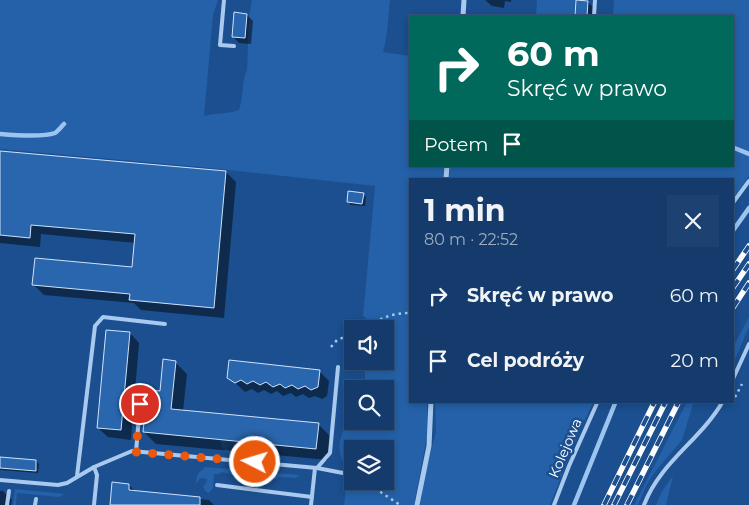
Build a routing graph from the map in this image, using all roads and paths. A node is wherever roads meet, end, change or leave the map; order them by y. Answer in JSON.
{"nodes":[{"id":1,"x":224,"y":0,"type":"edge"},
{"id":2,"x":464,"y":0,"type":"edge"},
{"id":3,"x":595,"y":0,"type":"edge"},
{"id":4,"x":463,"y":15,"type":"edge"},
{"id":5,"x":594,"y":15,"type":"edge"},
{"id":6,"x":234,"y":46,"type":"dead end"},
{"id":7,"x":749,"y":181,"type":"edge"},
{"id":8,"x":734,"y":201,"type":"edge"},
{"id":9,"x":409,"y":313,"type":"edge"},
{"id":10,"x":378,"y":320,"type":"edge"},
{"id":11,"x":165,"y":324,"type":"dead end"},
{"id":12,"x":344,"y":337,"type":"edge"},
{"id":13,"x":749,"y":344,"type":"edge"},
{"id":14,"x":331,"y":347,"type":"dead end"},
{"id":15,"x":338,"y":367,"type":"dead end"},
{"id":16,"x":734,"y":378,"type":"edge"},
{"id":17,"x":431,"y":403,"type":"edge"},
{"id":18,"x":597,"y":403,"type":"edge"},
{"id":19,"x":722,"y":403,"type":"edge"},
{"id":20,"x":140,"y":404,"type":"dead end"},
{"id":21,"x":136,"y":452,"type":"junction"},
{"id":22,"x":94,"y":467,"type":"junction"},
{"id":23,"x":316,"y":468,"type":"junction"},
{"id":24,"x":343,"y":473,"type":"dead end"},
{"id":25,"x":77,"y":476,"type":"junction"},
{"id":26,"x":0,"y":480,"type":"edge"},
{"id":27,"x":218,"y":486,"type":"dead end"},
{"id":28,"x":378,"y":490,"type":"edge"},
{"id":29,"x":9,"y":491,"type":"dead end"},
{"id":30,"x":312,"y":497,"type":"junction"},
{"id":31,"x":36,"y":499,"type":"dead end"},
{"id":32,"x":7,"y":505,"type":"edge"},
{"id":33,"x":35,"y":505,"type":"edge"},
{"id":34,"x":94,"y":505,"type":"edge"},
{"id":35,"x":312,"y":505,"type":"edge"},
{"id":36,"x":400,"y":505,"type":"edge"},
{"id":37,"x":417,"y":505,"type":"edge"},
{"id":38,"x":554,"y":505,"type":"edge"},
{"id":39,"x":644,"y":505,"type":"edge"}],
"edges":[{"from":1,"to":6,"type":"lane"},
{"from":2,"to":4,"type":"street"},
{"from":3,"to":5,"type":"lane"},
{"from":7,"to":8,"type":"lane"},
{"from":9,"to":10,"type":"path"},
{"from":11,"to":25,"type":"lane"},
{"from":12,"to":14,"type":"path"},
{"from":13,"to":16,"type":"lane"},
{"from":15,"to":23,"type":"lane"},
{"from":17,"to":37,"type":"street"},
{"from":18,"to":38,"type":"lane","name":"Kolejowa"},
{"from":19,"to":39,"type":"lane"},
{"from":20,"to":21,"type":"lane"},
{"from":21,"to":22,"type":"lane"},
{"from":21,"to":23,"type":"lane"},
{"from":22,"to":25,"type":"lane"},
{"from":22,"to":34,"type":"lane"},
{"from":23,"to":24,"type":"lane"},
{"from":23,"to":30,"type":"lane"},
{"from":25,"to":26,"type":"lane"},
{"from":27,"to":30,"type":"lane"},
{"from":28,"to":36,"type":"path"},
{"from":29,"to":32,"type":"lane"},
{"from":30,"to":35,"type":"lane"},
{"from":31,"to":33,"type":"lane"}]}
